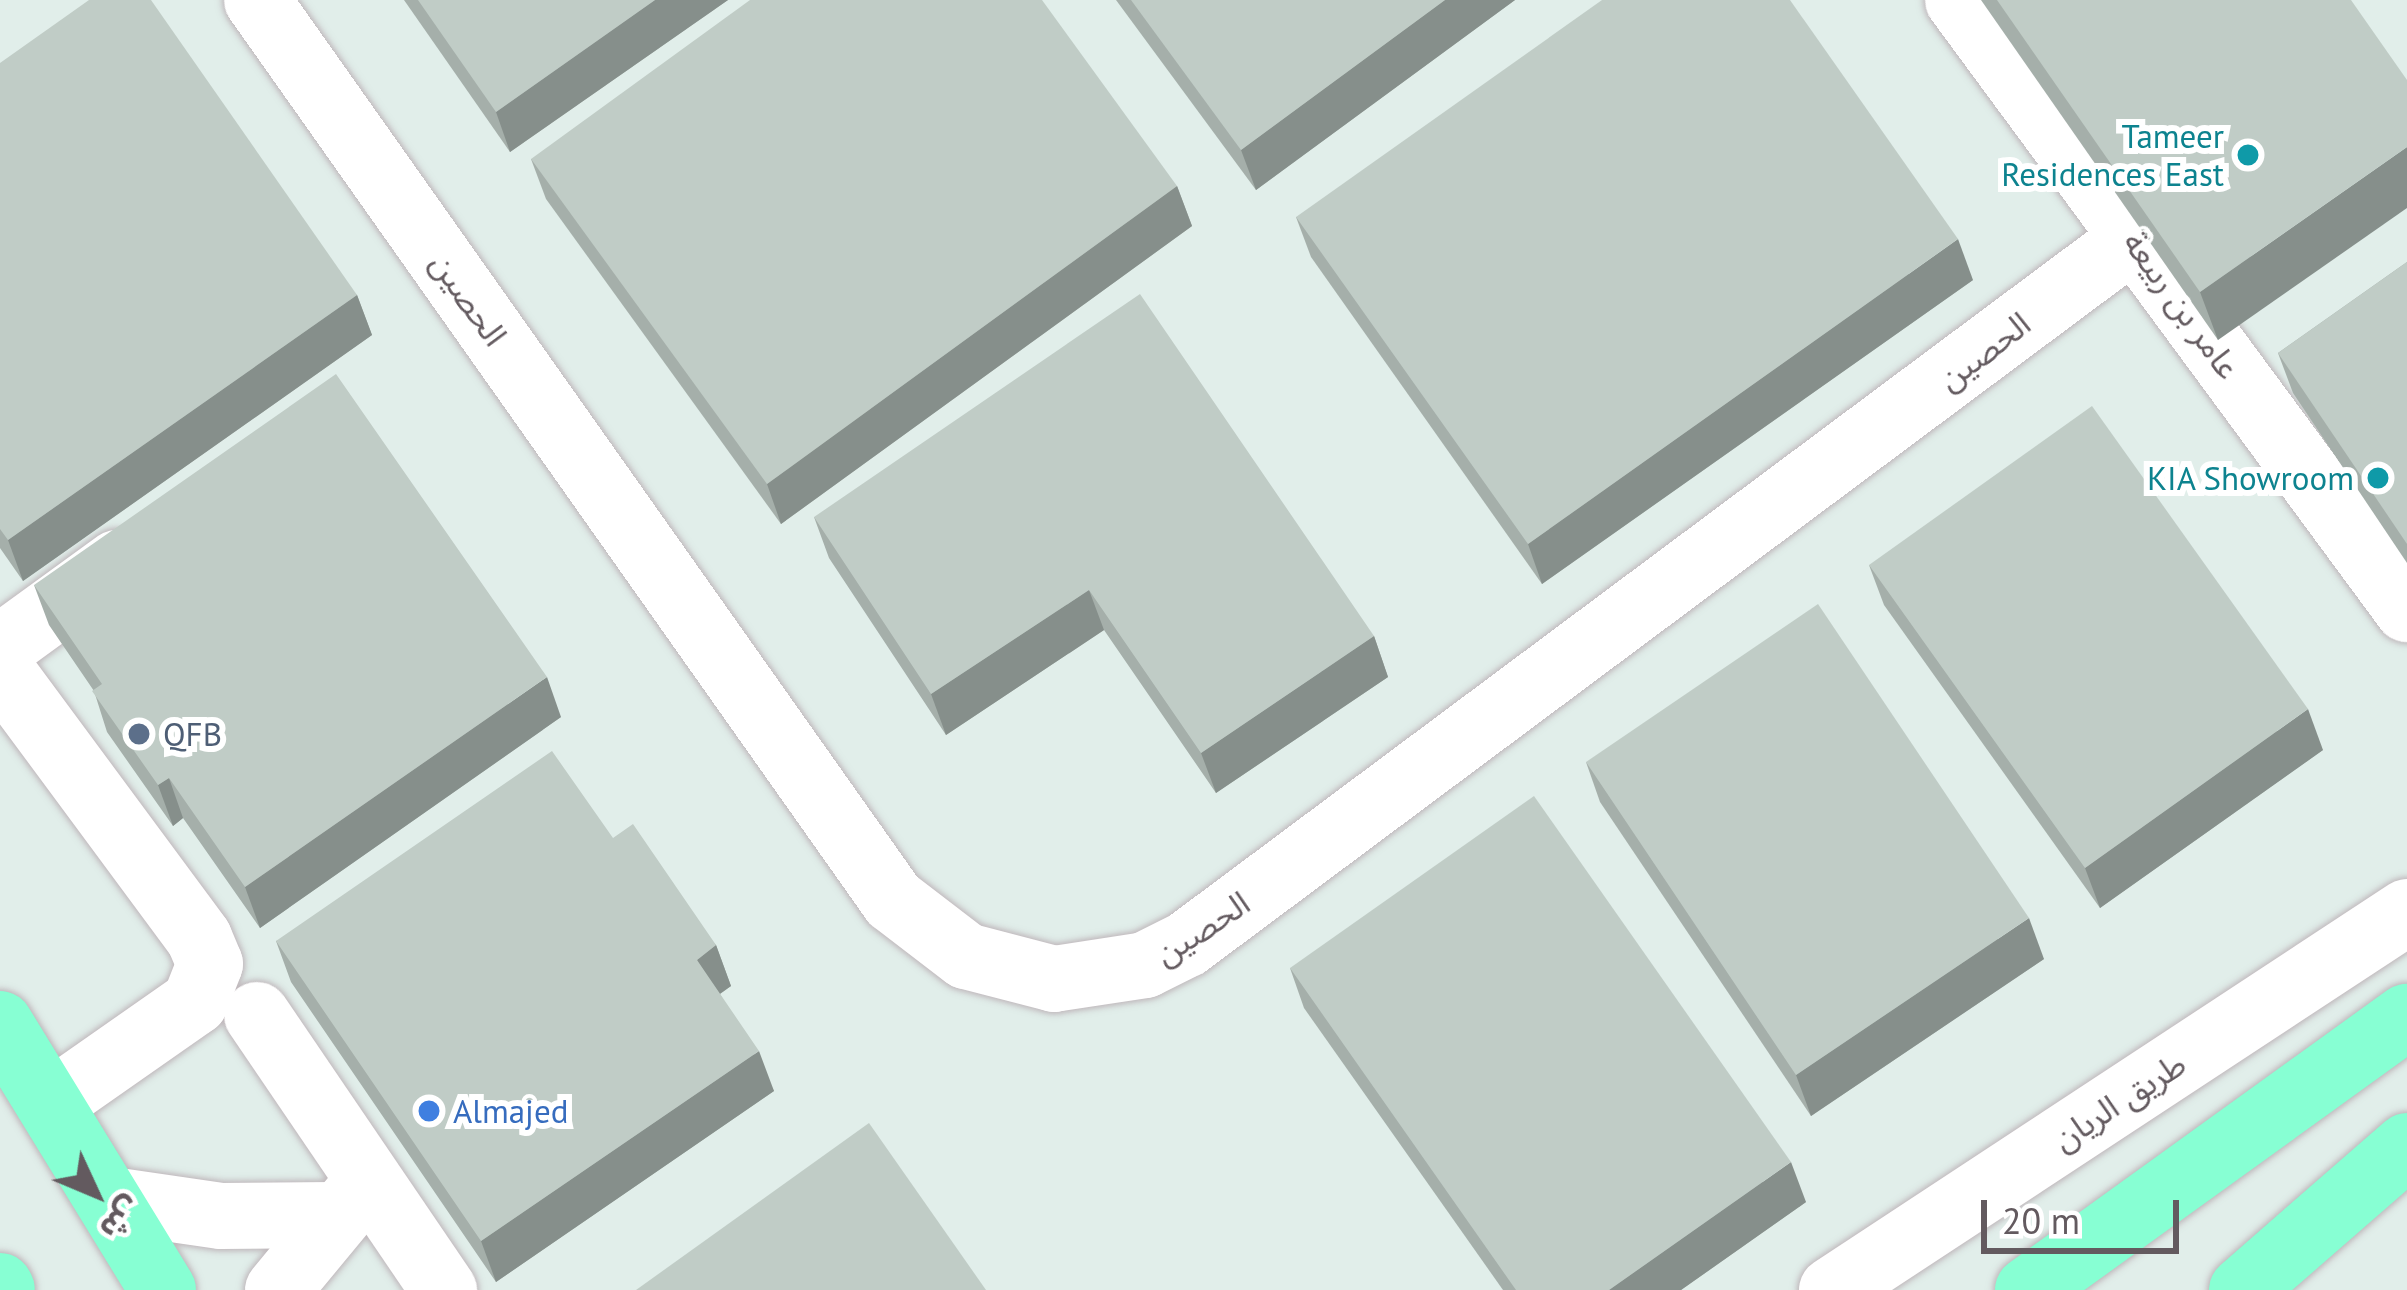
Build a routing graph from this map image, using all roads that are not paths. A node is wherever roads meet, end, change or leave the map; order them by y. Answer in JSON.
{"nodes":[{"id":1,"x":257,"y":0,"type":"edge"},
{"id":2,"x":1958,"y":0,"type":"edge"},
{"id":3,"x":2133,"y":239,"type":"junction"},
{"id":4,"x":144,"y":543,"type":"edge"},
{"id":5,"x":2407,"y":610,"type":"edge"},
{"id":6,"x":0,"y":648,"type":"edge"},
{"id":7,"x":0,"y":668,"type":"edge"},
{"id":8,"x":2407,"y":912,"type":"edge"},
{"id":9,"x":257,"y":1015,"type":"dead end"},
{"id":10,"x":2407,"y":1017,"type":"edge"},
{"id":11,"x":0,"y":1024,"type":"edge"},
{"id":12,"x":52,"y":1102,"type":"junction"},
{"id":13,"x":2407,"y":1146,"type":"edge"},
{"id":14,"x":111,"y":1200,"type":"junction"},
{"id":15,"x":352,"y":1200,"type":"junction"},
{"id":16,"x":163,"y":1290,"type":"edge"},
{"id":17,"x":278,"y":1290,"type":"edge"},
{"id":18,"x":444,"y":1290,"type":"edge"},
{"id":19,"x":1832,"y":1290,"type":"edge"},
{"id":20,"x":2028,"y":1290,"type":"edge"},
{"id":21,"x":2242,"y":1290,"type":"edge"}],
"edges":[{"from":1,"to":3,"type":"street","name":"الحصين"},
{"from":2,"to":3,"type":"street","name":"عامر بن ربيعة"},
{"from":3,"to":5,"type":"street","name":"عامر بن ربيعة"},
{"from":4,"to":6,"type":"street"},
{"from":7,"to":12,"type":"street"},
{"from":8,"to":19,"type":"street","name":"طريق الريان"},
{"from":9,"to":15,"type":"street"},
{"from":10,"to":20,"type":"highway"},
{"from":11,"to":12,"type":"highway"},
{"from":12,"to":14,"type":"highway"},
{"from":13,"to":21,"type":"highway"},
{"from":14,"to":15,"type":"street"},
{"from":14,"to":16,"type":"highway"},
{"from":15,"to":17,"type":"street"},
{"from":15,"to":18,"type":"street"}]}
